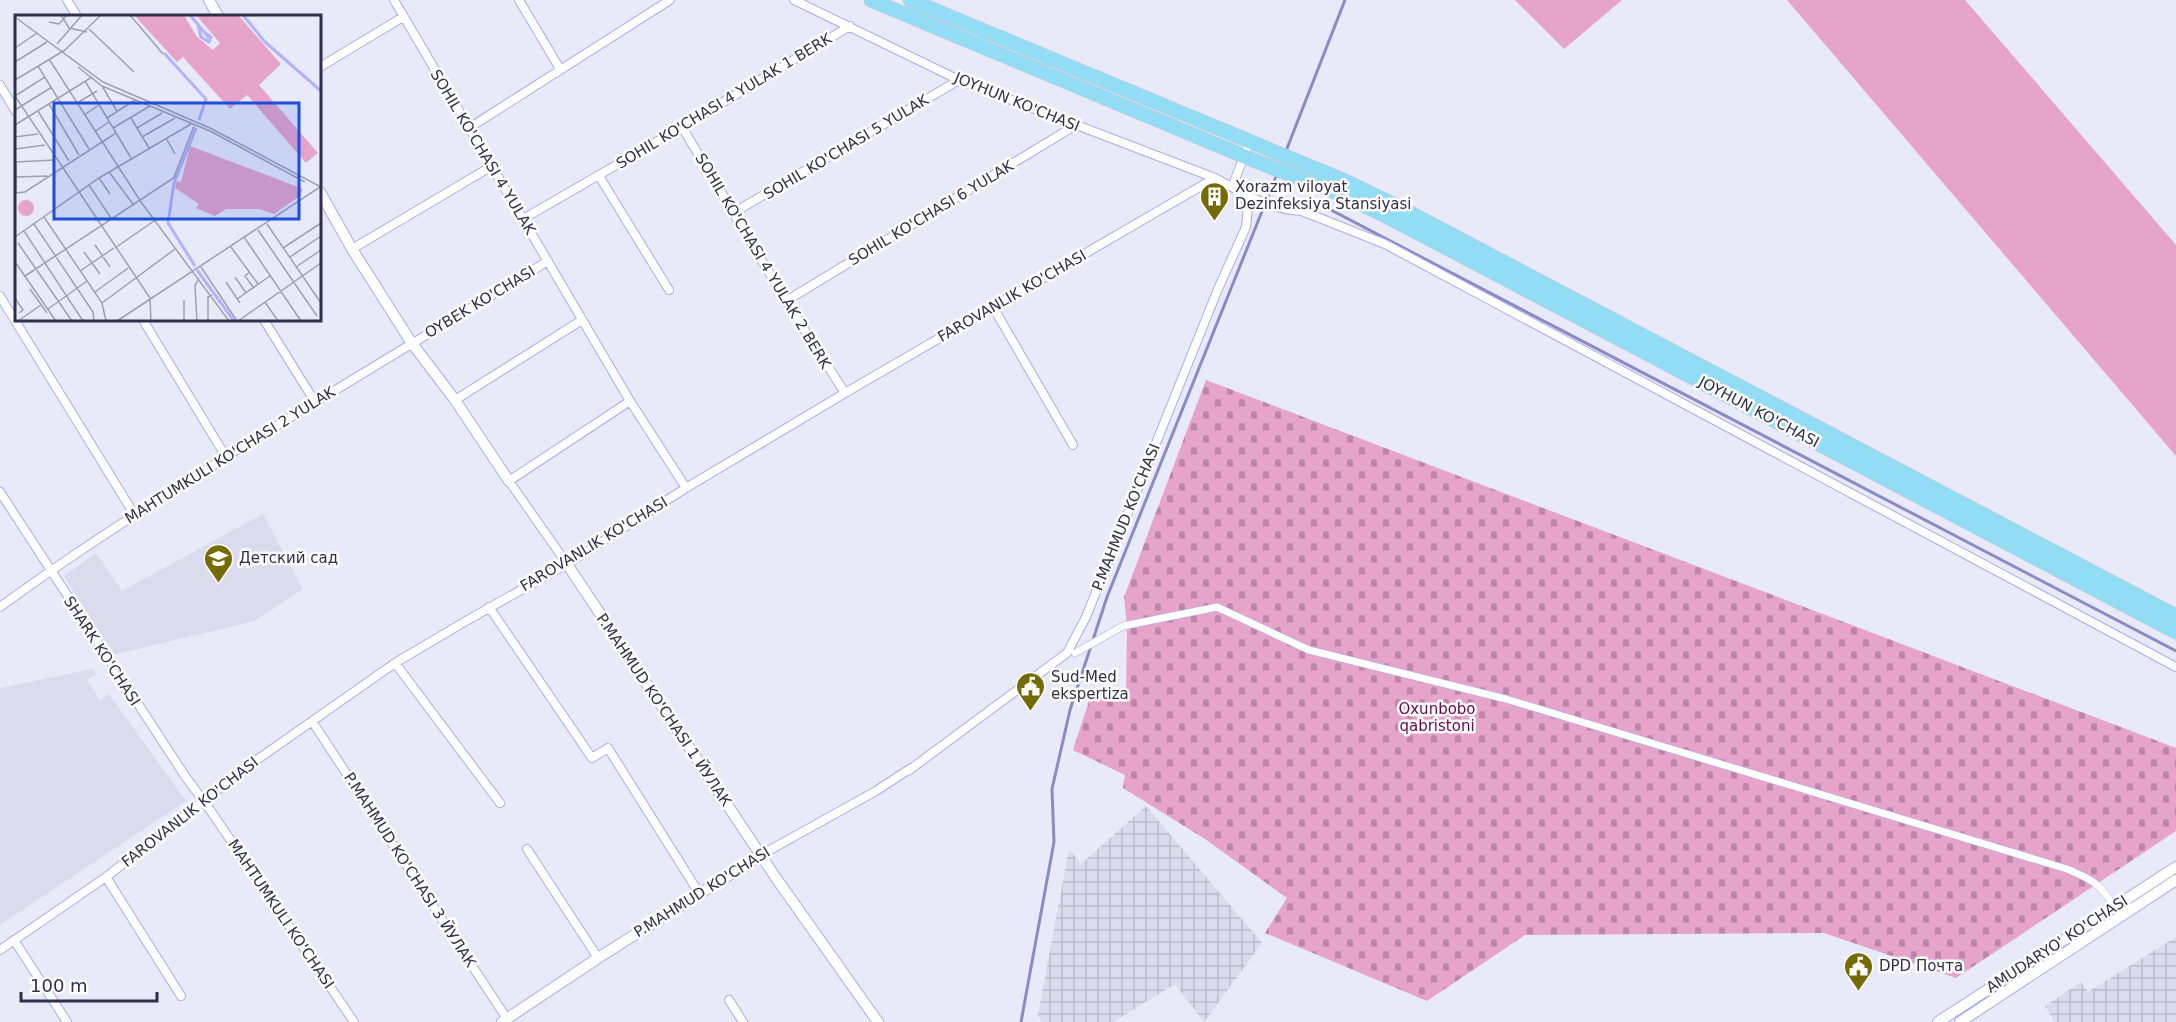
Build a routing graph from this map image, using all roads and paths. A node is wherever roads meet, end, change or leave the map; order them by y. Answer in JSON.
{"nodes":[{"id":1,"x":67,"y":0,"type":"edge"},
{"id":2,"x":209,"y":0,"type":"edge"},
{"id":3,"x":394,"y":0,"type":"edge"},
{"id":4,"x":519,"y":0,"type":"edge"},
{"id":5,"x":670,"y":0,"type":"edge"},
{"id":6,"x":794,"y":0,"type":"edge"},
{"id":7,"x":871,"y":0,"type":"edge"},
{"id":8,"x":910,"y":0,"type":"edge"},
{"id":9,"x":76,"y":15,"type":"edge"},
{"id":10,"x":217,"y":15,"type":"edge"},
{"id":11,"x":403,"y":17,"type":"junction"},
{"id":12,"x":850,"y":26,"type":"junction"},
{"id":13,"x":321,"y":66,"type":"edge"},
{"id":14,"x":560,"y":69,"type":"junction"},
{"id":15,"x":958,"y":80,"type":"junction"},
{"id":16,"x":0,"y":85,"type":"edge"},
{"id":17,"x":15,"y":110,"type":"edge"},
{"id":18,"x":1076,"y":125,"type":"junction"},
{"id":19,"x":469,"y":128,"type":"junction"},
{"id":20,"x":682,"y":128,"type":"junction"},
{"id":21,"x":1254,"y":143,"type":"junction"},
{"id":22,"x":1249,"y":158,"type":"junction"},
{"id":23,"x":492,"y":166,"type":"junction"},
{"id":24,"x":598,"y":176,"type":"junction"},
{"id":25,"x":1215,"y":178,"type":"junction"},
{"id":26,"x":1232,"y":187,"type":"junction"},
{"id":27,"x":321,"y":194,"type":"edge"},
{"id":28,"x":1244,"y":196,"type":"junction"},
{"id":29,"x":733,"y":213,"type":"junction"},
{"id":30,"x":523,"y":219,"type":"junction"},
{"id":31,"x":352,"y":249,"type":"junction"},
{"id":32,"x":548,"y":261,"type":"junction"},
{"id":33,"x":669,"y":290,"type":"dead end"},
{"id":34,"x":0,"y":296,"type":"edge"},
{"id":35,"x":786,"y":301,"type":"junction"},
{"id":36,"x":993,"y":307,"type":"junction"},
{"id":37,"x":15,"y":320,"type":"edge"},
{"id":38,"x":582,"y":320,"type":"junction"},
{"id":39,"x":15,"y":321,"type":"edge"},
{"id":40,"x":144,"y":321,"type":"edge"},
{"id":41,"x":265,"y":321,"type":"edge"},
{"id":42,"x":411,"y":342,"type":"junction"},
{"id":43,"x":845,"y":393,"type":"junction"},
{"id":44,"x":455,"y":400,"type":"junction"},
{"id":45,"x":630,"y":400,"type":"junction"},
{"id":46,"x":315,"y":402,"type":"junction"},
{"id":47,"x":1073,"y":445,"type":"dead end"},
{"id":48,"x":226,"y":457,"type":"junction"},
{"id":49,"x":509,"y":481,"type":"junction"},
{"id":50,"x":686,"y":488,"type":"junction"},
{"id":51,"x":0,"y":492,"type":"edge"},
{"id":52,"x":3,"y":502,"type":"edge"},
{"id":53,"x":134,"y":514,"type":"junction"},
{"id":54,"x":567,"y":564,"type":"junction"},
{"id":55,"x":50,"y":571,"type":"junction"},
{"id":56,"x":0,"y":607,"type":"edge"},
{"id":57,"x":489,"y":607,"type":"junction"},
{"id":58,"x":2176,"y":616,"type":"edge"},
{"id":59,"x":2176,"y":632,"type":"edge"},
{"id":60,"x":1074,"y":653,"type":"joint"},
{"id":61,"x":396,"y":663,"type":"junction"},
{"id":62,"x":2176,"y":667,"type":"edge"},
{"id":63,"x":312,"y":721,"type":"junction"},
{"id":64,"x":908,"y":771,"type":"junction"},
{"id":65,"x":500,"y":803,"type":"dead end"},
{"id":66,"x":206,"y":804,"type":"junction"},
{"id":67,"x":527,"y":849,"type":"dead end"},
{"id":68,"x":760,"y":855,"type":"junction"},
{"id":69,"x":2176,"y":867,"type":"edge"},
{"id":70,"x":106,"y":877,"type":"junction"},
{"id":71,"x":2176,"y":880,"type":"edge"},
{"id":72,"x":699,"y":894,"type":"junction"},
{"id":73,"x":2114,"y":907,"type":"junction"},
{"id":74,"x":14,"y":940,"type":"junction"},
{"id":75,"x":0,"y":950,"type":"edge"},
{"id":76,"x":598,"y":958,"type":"junction"},
{"id":77,"x":182,"y":996,"type":"dead end"},
{"id":78,"x":729,"y":1000,"type":"dead end"},
{"id":79,"x":505,"y":1020,"type":"edge"},
{"id":80,"x":67,"y":1022,"type":"edge"},
{"id":81,"x":354,"y":1022,"type":"edge"},
{"id":82,"x":743,"y":1022,"type":"edge"},
{"id":83,"x":878,"y":1022,"type":"edge"},
{"id":84,"x":1938,"y":1022,"type":"edge"},
{"id":85,"x":1960,"y":1022,"type":"edge"}],
"edges":[{"from":1,"to":9,"type":"street"},
{"from":2,"to":10,"type":"street"},
{"from":3,"to":11,"type":"street","name":"SOHIL KO'CHASI 4 YULAK"},
{"from":4,"to":14,"type":"street"},
{"from":5,"to":14,"type":"street"},
{"from":6,"to":12,"type":"street","name":"JOYHUN KO'CHASI"},
{"from":7,"to":22,"type":"main road"},
{"from":8,"to":21,"type":"main road"},
{"from":11,"to":13,"type":"street"},
{"from":11,"to":19,"type":"street","name":"SOHIL KO'CHASI 4 YULAK"},
{"from":12,"to":15,"type":"street","name":"JOYHUN KO'CHASI"},
{"from":12,"to":20,"type":"street","name":"SOHIL KO'CHASI 4 YULAK 1 BERK"},
{"from":14,"to":19,"type":"street"},
{"from":15,"to":18,"type":"street","name":"JOYHUN KO'CHASI"},
{"from":15,"to":29,"type":"street","name":"SOHIL KO'CHASI 5 YULAK"},
{"from":16,"to":17,"type":"street"},
{"from":18,"to":25,"type":"street","name":"JOYHUN KO'CHASI"},
{"from":18,"to":35,"type":"street","name":"SOHIL KO'CHASI 6 YULAK"},
{"from":19,"to":23,"type":"street","name":"SOHIL KO'CHASI 4 YULAK"},
{"from":20,"to":24,"type":"street","name":"SOHIL KO'CHASI 4 YULAK 1 BERK"},
{"from":20,"to":29,"type":"street","name":"SOHIL KO'CHASI 4 YULAK 2 BERK"},
{"from":21,"to":22,"type":"street"},
{"from":21,"to":58,"type":"main road","name":"JOYHUN KO'CHASI"},
{"from":22,"to":26,"type":"street"},
{"from":22,"to":59,"type":"main road","name":"JOYHUN KO'CHASI"},
{"from":23,"to":30,"type":"street","name":"SOHIL KO'CHASI 4 YULAK"},
{"from":23,"to":31,"type":"street"},
{"from":24,"to":30,"type":"street","name":"SOHIL KO'CHASI 4 YULAK 1 BERK"},
{"from":24,"to":33,"type":"street","name":"SOHIL KO'CHASI 4 YULAK 1 BERK"},
{"from":25,"to":26,"type":"street","name":"JOYHUN KO'CHASI"},
{"from":25,"to":36,"type":"street","name":"FAROVANLIK KO'CHASI"},
{"from":26,"to":28,"type":"street","name":"JOYHUN KO'CHASI"},
{"from":27,"to":31,"type":"street","name":"OYBEK KO'CHASI"},
{"from":28,"to":62,"type":"street","name":"JOYHUN KO'CHASI"},
{"from":28,"to":64,"type":"street","name":"P.MAHMUD KO'CHASI"},
{"from":29,"to":35,"type":"street","name":"SOHIL KO'CHASI 4 YULAK 2 BERK"},
{"from":30,"to":32,"type":"street","name":"SOHIL KO'CHASI 4 YULAK"},
{"from":31,"to":42,"type":"street","name":"OYBEK KO'CHASI"},
{"from":32,"to":38,"type":"street","name":"SOHIL KO'CHASI 4 YULAK"},
{"from":32,"to":42,"type":"street","name":"OYBEK KO'CHASI"},
{"from":34,"to":37,"type":"street"},
{"from":35,"to":43,"type":"street","name":"SOHIL KO'CHASI 4 YULAK 2 BERK"},
{"from":36,"to":43,"type":"street","name":"FAROVANLIK KO'CHASI"},
{"from":36,"to":47,"type":"street"},
{"from":38,"to":44,"type":"street"},
{"from":38,"to":45,"type":"street","name":"SOHIL KO'CHASI 4 YULAK"},
{"from":39,"to":53,"type":"street"},
{"from":40,"to":48,"type":"street"},
{"from":41,"to":46,"type":"street"},
{"from":42,"to":44,"type":"street","name":"OYBEK KO'CHASI"},
{"from":42,"to":46,"type":"street","name":"MAHTUMKULI KO'CHASI 2 YULAK"},
{"from":43,"to":50,"type":"street","name":"FAROVANLIK KO'CHASI"},
{"from":44,"to":49,"type":"street","name":"OYBEK KO'CHASI"},
{"from":45,"to":49,"type":"street"},
{"from":45,"to":50,"type":"street","name":"SOHIL KO'CHASI 4 YULAK"},
{"from":46,"to":48,"type":"street","name":"MAHTUMKULI KO'CHASI 2 YULAK"},
{"from":48,"to":53,"type":"street","name":"MAHTUMKULI KO'CHASI 2 YULAK"},
{"from":49,"to":54,"type":"street","name":"OYBEK KO'CHASI"},
{"from":50,"to":54,"type":"street","name":"FAROVANLIK KO'CHASI"},
{"from":51,"to":52,"type":"street","name":"SHARK KO'CHASI"},
{"from":52,"to":55,"type":"street","name":"SHARK KO'CHASI"},
{"from":53,"to":55,"type":"street","name":"MAHTUMKULI KO'CHASI 2 YULAK"},
{"from":54,"to":57,"type":"street","name":"FAROVANLIK KO'CHASI"},
{"from":54,"to":68,"type":"street","name":"P.MAHMUD KO'CHASI 1 ЙУЛАК"},
{"from":55,"to":56,"type":"street","name":"MAHTUMKULI KO'CHASI 2 YULAK"},
{"from":55,"to":66,"type":"street","name":"SHARK KO'CHASI"},
{"from":57,"to":61,"type":"street","name":"FAROVANLIK KO'CHASI"},
{"from":57,"to":72,"type":"street"},
{"from":60,"to":64,"type":"street","name":"P.MAHMUD KO'CHASI"},
{"from":60,"to":73,"type":"street"},
{"from":61,"to":63,"type":"street","name":"FAROVANLIK KO'CHASI"},
{"from":61,"to":65,"type":"street"},
{"from":63,"to":66,"type":"street","name":"FAROVANLIK KO'CHASI"},
{"from":63,"to":79,"type":"street","name":"P.MAHMUD KO'CHASI 3 ЙУЛАК"},
{"from":64,"to":68,"type":"street","name":"P.MAHMUD KO'CHASI"},
{"from":66,"to":70,"type":"street","name":"FAROVANLIK KO'CHASI"},
{"from":66,"to":81,"type":"street","name":"MAHTUMKULI KO'CHASI"},
{"from":67,"to":76,"type":"street"},
{"from":68,"to":72,"type":"street","name":"P.MAHMUD KO'CHASI"},
{"from":68,"to":83,"type":"street","name":"P.MAHMUD KO'CHASI 1 ЙУЛАК"},
{"from":69,"to":73,"type":"street","name":"AMUDARYO' KO'CHASI"},
{"from":70,"to":74,"type":"street","name":"FAROVANLIK KO'CHASI"},
{"from":70,"to":77,"type":"street"},
{"from":71,"to":85,"type":"street"},
{"from":72,"to":76,"type":"street","name":"P.MAHMUD KO'CHASI"},
{"from":73,"to":84,"type":"street","name":"AMUDARYO' KO'CHASI"},
{"from":74,"to":75,"type":"street","name":"FAROVANLIK KO'CHASI"},
{"from":74,"to":80,"type":"street"},
{"from":76,"to":79,"type":"street","name":"P.MAHMUD KO'CHASI"},
{"from":78,"to":82,"type":"street"}]}
